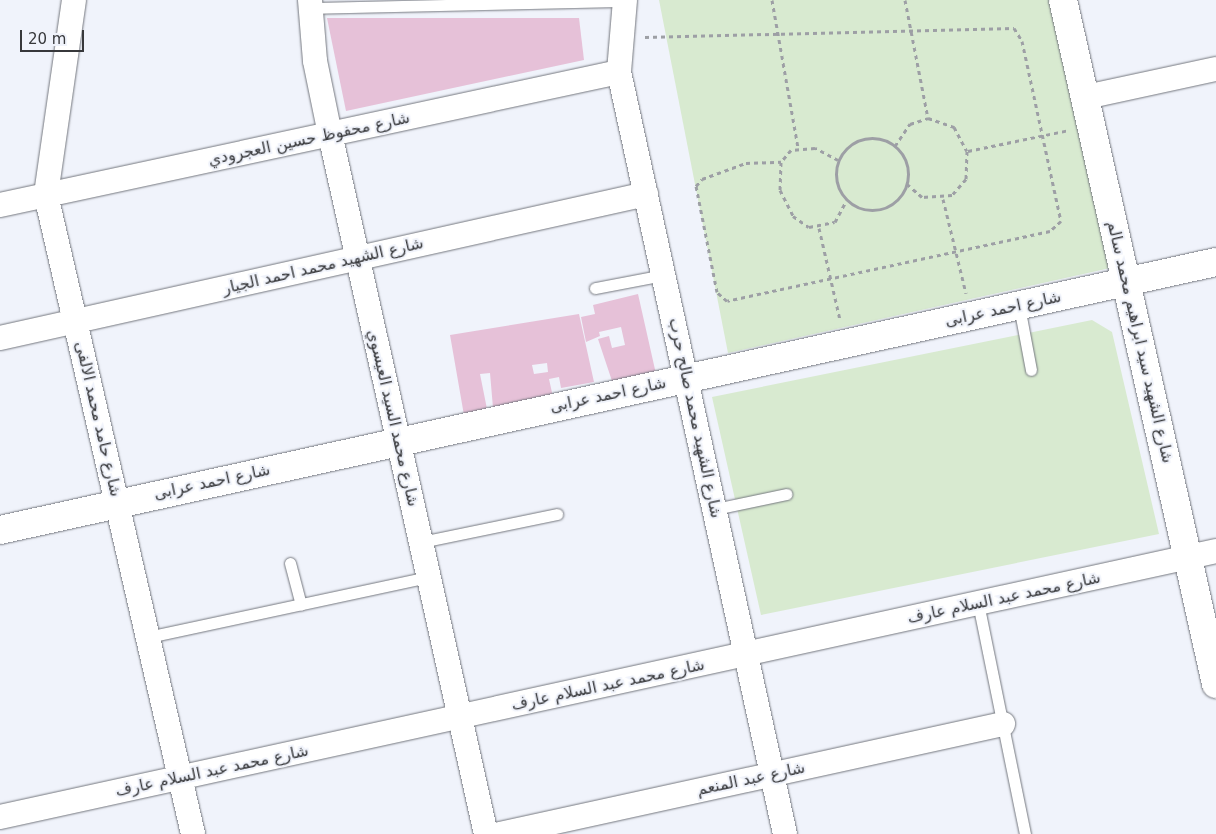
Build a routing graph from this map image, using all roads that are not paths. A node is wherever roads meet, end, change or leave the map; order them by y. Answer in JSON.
{"nodes":[{"id":1,"x":74,"y":0,"type":"edge"},
{"id":2,"x":625,"y":0,"type":"edge"},
{"id":3,"x":1063,"y":0,"type":"edge"},
{"id":4,"x":310,"y":4,"type":"edge"},
{"id":5,"x":1216,"y":69,"type":"edge"},
{"id":6,"x":618,"y":72,"type":"junction"},
{"id":7,"x":1086,"y":97,"type":"junction"},
{"id":8,"x":330,"y":134,"type":"junction"},
{"id":9,"x":646,"y":194,"type":"junction"},
{"id":10,"x":46,"y":196,"type":"junction"},
{"id":11,"x":0,"y":206,"type":"edge"},
{"id":12,"x":357,"y":258,"type":"junction"},
{"id":13,"x":1216,"y":262,"type":"edge"},
{"id":14,"x":663,"y":275,"type":"junction"},
{"id":15,"x":1127,"y":282,"type":"junction"},
{"id":16,"x":595,"y":288,"type":"dead end"},
{"id":17,"x":1018,"y":305,"type":"junction"},
{"id":18,"x":75,"y":322,"type":"junction"},
{"id":19,"x":0,"y":338,"type":"edge"},
{"id":20,"x":1031,"y":370,"type":"dead end"},
{"id":21,"x":686,"y":378,"type":"junction"},
{"id":22,"x":398,"y":441,"type":"junction"},
{"id":23,"x":786,"y":494,"type":"dead end"},
{"id":24,"x":117,"y":503,"type":"junction"},
{"id":25,"x":715,"y":509,"type":"junction"},
{"id":26,"x":556,"y":514,"type":"dead end"},
{"id":27,"x":0,"y":530,"type":"edge"},
{"id":28,"x":421,"y":542,"type":"junction"},
{"id":29,"x":1216,"y":551,"type":"edge"},
{"id":30,"x":1188,"y":557,"type":"junction"},
{"id":31,"x":290,"y":563,"type":"dead end"},
{"id":32,"x":429,"y":577,"type":"junction"},
{"id":33,"x":978,"y":603,"type":"junction"},
{"id":34,"x":301,"y":604,"type":"junction"},
{"id":35,"x":148,"y":637,"type":"junction"},
{"id":36,"x":746,"y":654,"type":"junction"},
{"id":37,"x":1216,"y":684,"type":"edge"},
{"id":38,"x":460,"y":717,"type":"junction"},
{"id":39,"x":1002,"y":724,"type":"junction"},
{"id":40,"x":772,"y":774,"type":"junction"},
{"id":41,"x":181,"y":778,"type":"junction"},
{"id":42,"x":0,"y":817,"type":"edge"},
{"id":43,"x":194,"y":834,"type":"edge"},
{"id":44,"x":486,"y":834,"type":"edge"},
{"id":45,"x":500,"y":834,"type":"edge"},
{"id":46,"x":785,"y":834,"type":"edge"},
{"id":47,"x":1025,"y":834,"type":"edge"}],
"edges":[{"from":1,"to":10,"type":"street","name":"شارع حامد محمد الالفى"},
{"from":2,"to":4,"type":"lane"},
{"from":2,"to":6,"type":"street","name":"شارع الشهيد محمد صالح حرب"},
{"from":3,"to":7,"type":"main road","name":"شارع الشهيد سيد ابراهيم محمد سالم"},
{"from":4,"to":8,"type":"street","name":"شارع محمد السيد العيسوي"},
{"from":5,"to":7,"type":"street"},
{"from":6,"to":8,"type":"street","name":"شارع محفوظ حسين العجرودي"},
{"from":6,"to":9,"type":"street","name":"شارع الشهيد محمد صالح حرب"},
{"from":7,"to":15,"type":"main road","name":"شارع الشهيد سيد ابراهيم محمد سالم"},
{"from":8,"to":10,"type":"street","name":"شارع محفوظ حسين العجرودي"},
{"from":8,"to":12,"type":"street","name":"شارع محمد السيد العيسوي"},
{"from":9,"to":12,"type":"street","name":"شارع الشهيد محمد احمد الجيار"},
{"from":9,"to":14,"type":"street","name":"شارع الشهيد محمد صالح حرب"},
{"from":10,"to":11,"type":"street","name":"شارع محفوظ حسين العجرودي"},
{"from":10,"to":18,"type":"street","name":"شارع حامد محمد الالفى"},
{"from":12,"to":18,"type":"street","name":"شارع الشهيد محمد احمد الجيار"},
{"from":12,"to":22,"type":"street","name":"شارع محمد السيد العيسوي"},
{"from":13,"to":15,"type":"main road","name":"شارع احمد عرابى"},
{"from":14,"to":16,"type":"lane"},
{"from":14,"to":21,"type":"street","name":"شارع الشهيد محمد صالح حرب"},
{"from":15,"to":17,"type":"main road","name":"شارع احمد عرابى"},
{"from":15,"to":30,"type":"main road","name":"شارع الشهيد سيد ابراهيم محمد سالم"},
{"from":17,"to":20,"type":"lane"},
{"from":17,"to":21,"type":"main road","name":"شارع احمد عرابى"},
{"from":18,"to":19,"type":"street","name":"شارع الشهيد محمد احمد الجيار"},
{"from":18,"to":24,"type":"street","name":"شارع حامد محمد الالفى"},
{"from":21,"to":22,"type":"main road","name":"شارع احمد عرابى"},
{"from":21,"to":25,"type":"street","name":"شارع الشهيد محمد صالح حرب"},
{"from":22,"to":24,"type":"main road","name":"شارع احمد عرابى"},
{"from":22,"to":28,"type":"street","name":"شارع محمد السيد العيسوي"},
{"from":23,"to":25,"type":"lane"},
{"from":24,"to":27,"type":"main road","name":"شارع احمد عرابى"},
{"from":24,"to":35,"type":"street","name":"شارع حامد محمد الالفى"},
{"from":25,"to":36,"type":"street","name":"شارع الشهيد محمد صالح حرب"},
{"from":26,"to":28,"type":"lane"},
{"from":28,"to":32,"type":"street","name":"شارع محمد السيد العيسوي"},
{"from":29,"to":30,"type":"street","name":"شارع محمد عبد السلام عارف"},
{"from":30,"to":33,"type":"street","name":"شارع محمد عبد السلام عارف"},
{"from":30,"to":37,"type":"main road","name":"شارع الشهيد سيد ابراهيم محمد سالم"},
{"from":31,"to":34,"type":"lane"},
{"from":32,"to":34,"type":"lane"},
{"from":32,"to":38,"type":"street","name":"شارع محمد السيد العيسوي"},
{"from":33,"to":36,"type":"street","name":"شارع محمد عبد السلام عارف"},
{"from":33,"to":39,"type":"lane"},
{"from":34,"to":35,"type":"lane"},
{"from":35,"to":41,"type":"street","name":"شارع حامد محمد الالفى"},
{"from":36,"to":38,"type":"street","name":"شارع محمد عبد السلام عارف"},
{"from":36,"to":40,"type":"street","name":"شارع الشهيد محمد صالح حرب"},
{"from":38,"to":41,"type":"street","name":"شارع محمد عبد السلام عارف"},
{"from":38,"to":44,"type":"street","name":"شارع محمد السيد العيسوي"},
{"from":39,"to":40,"type":"street","name":"شارع عبد المنعم"},
{"from":39,"to":47,"type":"lane"},
{"from":40,"to":45,"type":"street","name":"شارع عبد المنعم"},
{"from":40,"to":46,"type":"street","name":"شارع الشهيد محمد صالح حرب"},
{"from":41,"to":42,"type":"street","name":"شارع محمد عبد السلام عارف"},
{"from":41,"to":43,"type":"street","name":"شارع حامد محمد الالفى"}]}
